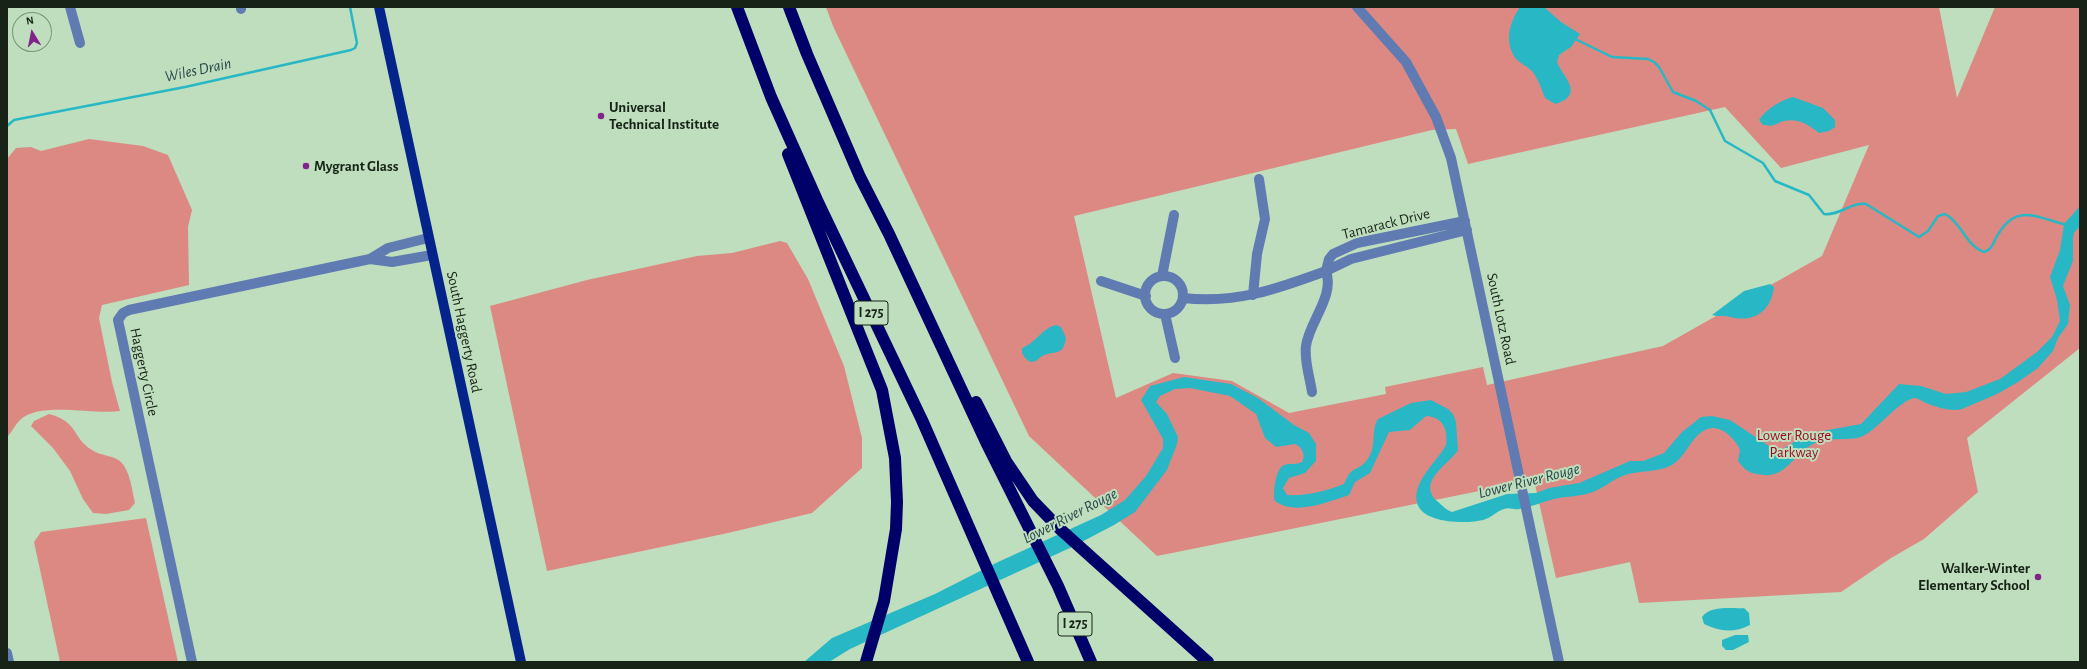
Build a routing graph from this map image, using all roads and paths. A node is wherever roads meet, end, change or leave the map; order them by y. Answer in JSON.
{"nodes":[{"id":1,"x":70,"y":7,"type":"edge"},
{"id":2,"x":379,"y":7,"type":"edge"},
{"id":3,"x":737,"y":7,"type":"edge"},
{"id":4,"x":790,"y":7,"type":"edge"},
{"id":5,"x":1357,"y":7,"type":"edge"},
{"id":6,"x":80,"y":43,"type":"dead end"},
{"id":7,"x":770,"y":97,"type":"junction"},
{"id":8,"x":1259,"y":179,"type":"dead end"},
{"id":9,"x":1174,"y":215,"type":"dead end"},
{"id":10,"x":1466,"y":225,"type":"junction"},
{"id":11,"x":889,"y":234,"type":"junction"},
{"id":12,"x":428,"y":238,"type":"junction"},
{"id":13,"x":432,"y":255,"type":"junction"},
{"id":14,"x":370,"y":259,"type":"junction"},
{"id":15,"x":1326,"y":271,"type":"junction"},
{"id":16,"x":1162,"y":276,"type":"junction"},
{"id":17,"x":1101,"y":281,"type":"dead end"},
{"id":18,"x":1253,"y":295,"type":"junction"},
{"id":19,"x":1146,"y":296,"type":"junction"},
{"id":20,"x":1183,"y":298,"type":"junction"},
{"id":21,"x":1165,"y":314,"type":"junction"},
{"id":22,"x":1174,"y":358,"type":"dead end"},
{"id":23,"x":1312,"y":392,"type":"dead end"},
{"id":24,"x":7,"y":653,"type":"edge"},
{"id":25,"x":10,"y":662,"type":"edge"},
{"id":26,"x":192,"y":662,"type":"edge"},
{"id":27,"x":521,"y":662,"type":"edge"},
{"id":28,"x":866,"y":662,"type":"edge"},
{"id":29,"x":1028,"y":662,"type":"edge"},
{"id":30,"x":1091,"y":662,"type":"edge"},
{"id":31,"x":1208,"y":662,"type":"edge"},
{"id":32,"x":1559,"y":662,"type":"edge"}],
"edges":[{"from":1,"to":6,"type":"street"},
{"from":2,"to":12,"type":"main road","name":"South Haggerty Road"},
{"from":3,"to":7,"type":"highway","number":"I 275"},
{"from":4,"to":11,"type":"highway","number":"I 275"},
{"from":5,"to":10,"type":"street","name":"South Lotz Road"},
{"from":7,"to":28,"type":"highway"},
{"from":7,"to":29,"type":"highway","number":"I 275"},
{"from":8,"to":18,"type":"street"},
{"from":9,"to":16,"type":"street"},
{"from":10,"to":15,"type":"street","name":"Tamarack Drive"},
{"from":10,"to":15,"type":"street","name":"Tamarack Drive"},
{"from":10,"to":32,"type":"street","name":"South Lotz Road"},
{"from":11,"to":30,"type":"highway","number":"I 275"},
{"from":11,"to":31,"type":"highway"},
{"from":12,"to":13,"type":"main road","name":"South Haggerty Road"},
{"from":12,"to":14,"type":"street","name":"Haggerty Circle"},
{"from":13,"to":14,"type":"street","name":"Haggerty Circle"},
{"from":13,"to":27,"type":"main road","name":"South Haggerty Road"},
{"from":14,"to":26,"type":"street","name":"Haggerty Circle"},
{"from":15,"to":18,"type":"street","name":"Tamarack Drive"},
{"from":15,"to":23,"type":"street"},
{"from":16,"to":19,"type":"street"},
{"from":16,"to":20,"type":"street"},
{"from":17,"to":19,"type":"street"},
{"from":18,"to":20,"type":"street","name":"Tamarack Drive"},
{"from":19,"to":21,"type":"street"},
{"from":20,"to":21,"type":"street"},
{"from":21,"to":22,"type":"street"},
{"from":24,"to":25,"type":"street"}]}
